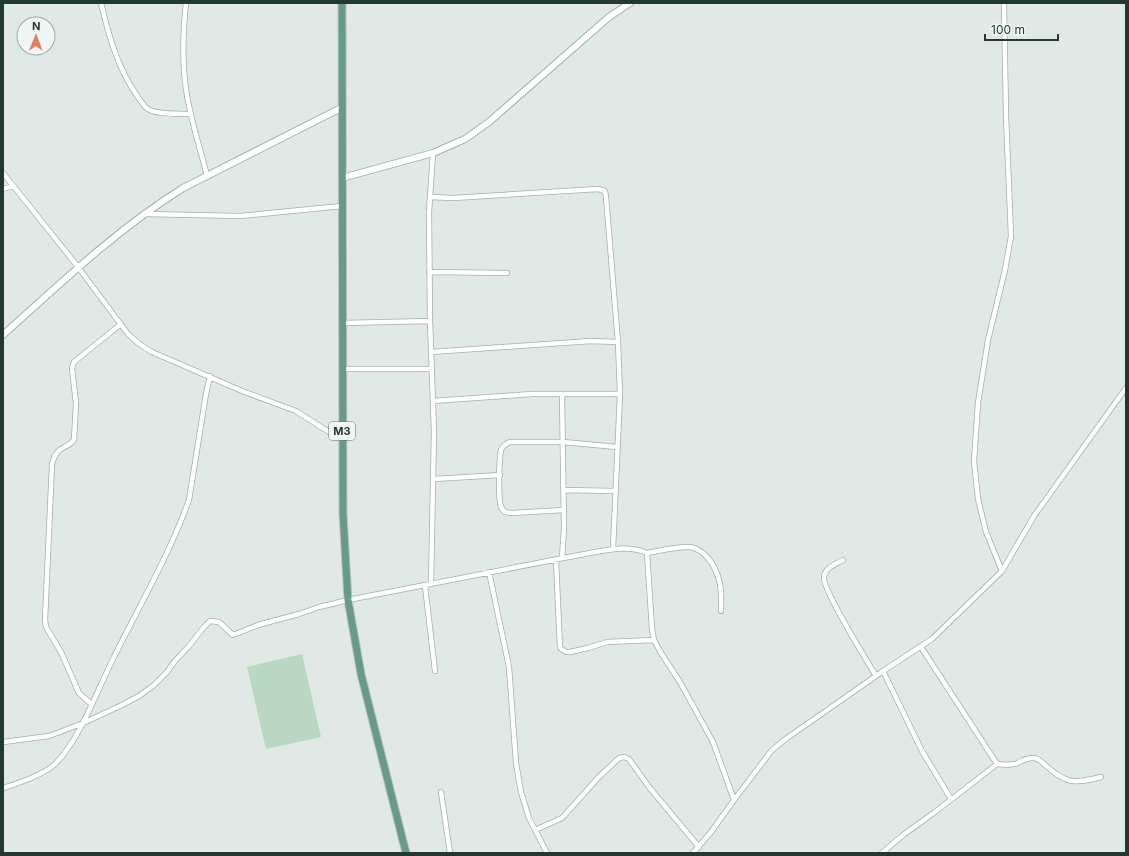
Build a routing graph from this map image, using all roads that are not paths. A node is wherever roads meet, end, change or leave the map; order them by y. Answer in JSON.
{"nodes":[{"id":1,"x":101,"y":3,"type":"edge"},
{"id":2,"x":186,"y":3,"type":"edge"},
{"id":3,"x":342,"y":3,"type":"edge"},
{"id":4,"x":630,"y":3,"type":"edge"},
{"id":5,"x":1004,"y":3,"type":"edge"},
{"id":6,"x":341,"y":108,"type":"junction"},
{"id":7,"x":190,"y":114,"type":"junction"},
{"id":8,"x":433,"y":153,"type":"junction"},
{"id":9,"x":3,"y":173,"type":"edge"},
{"id":10,"x":207,"y":176,"type":"junction"},
{"id":11,"x":342,"y":178,"type":"junction"},
{"id":12,"x":13,"y":186,"type":"junction"},
{"id":13,"x":3,"y":189,"type":"edge"},
{"id":14,"x":430,"y":197,"type":"junction"},
{"id":15,"x":342,"y":206,"type":"junction"},
{"id":16,"x":145,"y":214,"type":"junction"},
{"id":17,"x":78,"y":267,"type":"junction"},
{"id":18,"x":429,"y":272,"type":"junction"},
{"id":19,"x":507,"y":273,"type":"dead end"},
{"id":20,"x":430,"y":321,"type":"junction"},
{"id":21,"x":343,"y":323,"type":"junction"},
{"id":22,"x":121,"y":324,"type":"junction"},
{"id":23,"x":3,"y":335,"type":"edge"},
{"id":24,"x":618,"y":342,"type":"junction"},
{"id":25,"x":431,"y":352,"type":"junction"},
{"id":26,"x":343,"y":369,"type":"junction"},
{"id":27,"x":431,"y":369,"type":"junction"},
{"id":28,"x":210,"y":376,"type":"junction"},
{"id":29,"x":1126,"y":388,"type":"edge"},
{"id":30,"x":562,"y":394,"type":"junction"},
{"id":31,"x":620,"y":394,"type":"junction"},
{"id":32,"x":433,"y":401,"type":"junction"},
{"id":33,"x":342,"y":441,"type":"junction"},
{"id":34,"x":563,"y":442,"type":"junction"},
{"id":35,"x":617,"y":447,"type":"junction"},
{"id":36,"x":500,"y":475,"type":"junction"},
{"id":37,"x":434,"y":479,"type":"junction"},
{"id":38,"x":564,"y":490,"type":"junction"},
{"id":39,"x":615,"y":491,"type":"junction"},
{"id":40,"x":564,"y":510,"type":"junction"},
{"id":41,"x":614,"y":549,"type":"junction"},
{"id":42,"x":647,"y":553,"type":"junction"},
{"id":43,"x":562,"y":558,"type":"junction"},
{"id":44,"x":556,"y":560,"type":"junction"},
{"id":45,"x":843,"y":560,"type":"dead end"},
{"id":46,"x":1002,"y":571,"type":"junction"},
{"id":47,"x":489,"y":572,"type":"junction"},
{"id":48,"x":431,"y":584,"type":"junction"},
{"id":49,"x":425,"y":586,"type":"junction"},
{"id":50,"x":348,"y":600,"type":"junction"},
{"id":51,"x":721,"y":611,"type":"dead end"},
{"id":52,"x":654,"y":640,"type":"junction"},
{"id":53,"x":921,"y":647,"type":"junction"},
{"id":54,"x":435,"y":671,"type":"dead end"},
{"id":55,"x":883,"y":671,"type":"junction"},
{"id":56,"x":876,"y":676,"type":"junction"},
{"id":57,"x":91,"y":704,"type":"junction"},
{"id":58,"x":82,"y":724,"type":"junction"},
{"id":59,"x":3,"y":742,"type":"edge"},
{"id":60,"x":997,"y":764,"type":"junction"},
{"id":61,"x":1101,"y":777,"type":"dead end"},
{"id":62,"x":3,"y":788,"type":"edge"},
{"id":63,"x":441,"y":792,"type":"dead end"},
{"id":64,"x":951,"y":799,"type":"junction"},
{"id":65,"x":734,"y":800,"type":"junction"},
{"id":66,"x":535,"y":830,"type":"junction"},
{"id":67,"x":699,"y":846,"type":"junction"},
{"id":68,"x":406,"y":853,"type":"edge"},
{"id":69,"x":450,"y":853,"type":"edge"},
{"id":70,"x":547,"y":853,"type":"edge"},
{"id":71,"x":693,"y":853,"type":"edge"},
{"id":72,"x":882,"y":853,"type":"edge"}],
"edges":[{"from":1,"to":7,"type":"street"},
{"from":2,"to":7,"type":"street"},
{"from":3,"to":6,"type":"main road","number":"M3"},
{"from":4,"to":8,"type":"street"},
{"from":5,"to":46,"type":"street"},
{"from":6,"to":10,"type":"street"},
{"from":6,"to":11,"type":"main road","number":"M3"},
{"from":7,"to":10,"type":"street"},
{"from":8,"to":11,"type":"street"},
{"from":8,"to":14,"type":"street"},
{"from":9,"to":12,"type":"street"},
{"from":10,"to":16,"type":"street"},
{"from":11,"to":15,"type":"main road","number":"M3"},
{"from":12,"to":13,"type":"street"},
{"from":12,"to":17,"type":"street"},
{"from":14,"to":18,"type":"street"},
{"from":14,"to":24,"type":"street"},
{"from":15,"to":16,"type":"street"},
{"from":15,"to":21,"type":"main road","number":"M3"},
{"from":16,"to":17,"type":"street"},
{"from":17,"to":22,"type":"street"},
{"from":17,"to":23,"type":"street"},
{"from":18,"to":19,"type":"street"},
{"from":18,"to":20,"type":"street"},
{"from":20,"to":21,"type":"street"},
{"from":20,"to":25,"type":"street"},
{"from":21,"to":26,"type":"main road","number":"M3"},
{"from":22,"to":28,"type":"street"},
{"from":22,"to":57,"type":"street"},
{"from":24,"to":25,"type":"street"},
{"from":24,"to":31,"type":"street"},
{"from":25,"to":27,"type":"street"},
{"from":26,"to":27,"type":"street"},
{"from":26,"to":33,"type":"main road","number":"M3"},
{"from":27,"to":32,"type":"street"},
{"from":28,"to":33,"type":"street"},
{"from":28,"to":57,"type":"street"},
{"from":29,"to":46,"type":"street"},
{"from":30,"to":31,"type":"street"},
{"from":30,"to":32,"type":"street"},
{"from":30,"to":34,"type":"street"},
{"from":31,"to":35,"type":"street"},
{"from":32,"to":37,"type":"street"},
{"from":33,"to":50,"type":"main road","number":"M3"},
{"from":34,"to":35,"type":"street"},
{"from":34,"to":36,"type":"street"},
{"from":34,"to":38,"type":"street"},
{"from":35,"to":39,"type":"street"},
{"from":36,"to":37,"type":"street"},
{"from":36,"to":40,"type":"street"},
{"from":37,"to":48,"type":"street"},
{"from":38,"to":39,"type":"street"},
{"from":38,"to":40,"type":"street"},
{"from":39,"to":41,"type":"street"},
{"from":40,"to":43,"type":"street"},
{"from":41,"to":42,"type":"street"},
{"from":41,"to":43,"type":"street"},
{"from":42,"to":51,"type":"street"},
{"from":42,"to":52,"type":"street"},
{"from":43,"to":44,"type":"street"},
{"from":44,"to":47,"type":"street"},
{"from":44,"to":52,"type":"street"},
{"from":45,"to":56,"type":"street"},
{"from":46,"to":53,"type":"street"},
{"from":47,"to":48,"type":"street"},
{"from":47,"to":66,"type":"street"},
{"from":48,"to":49,"type":"street"},
{"from":49,"to":50,"type":"street"},
{"from":49,"to":54,"type":"street"},
{"from":50,"to":58,"type":"street"},
{"from":50,"to":68,"type":"main road","number":"M3"},
{"from":52,"to":65,"type":"street"},
{"from":53,"to":55,"type":"street"},
{"from":53,"to":60,"type":"street"},
{"from":55,"to":56,"type":"street"},
{"from":55,"to":64,"type":"street"},
{"from":56,"to":65,"type":"street"},
{"from":57,"to":58,"type":"street"},
{"from":58,"to":59,"type":"street"},
{"from":58,"to":62,"type":"street"},
{"from":60,"to":61,"type":"street"},
{"from":60,"to":64,"type":"street"},
{"from":63,"to":69,"type":"street"},
{"from":64,"to":72,"type":"street"},
{"from":65,"to":67,"type":"street"},
{"from":66,"to":67,"type":"street"},
{"from":66,"to":70,"type":"street"},
{"from":67,"to":71,"type":"street"}]}
